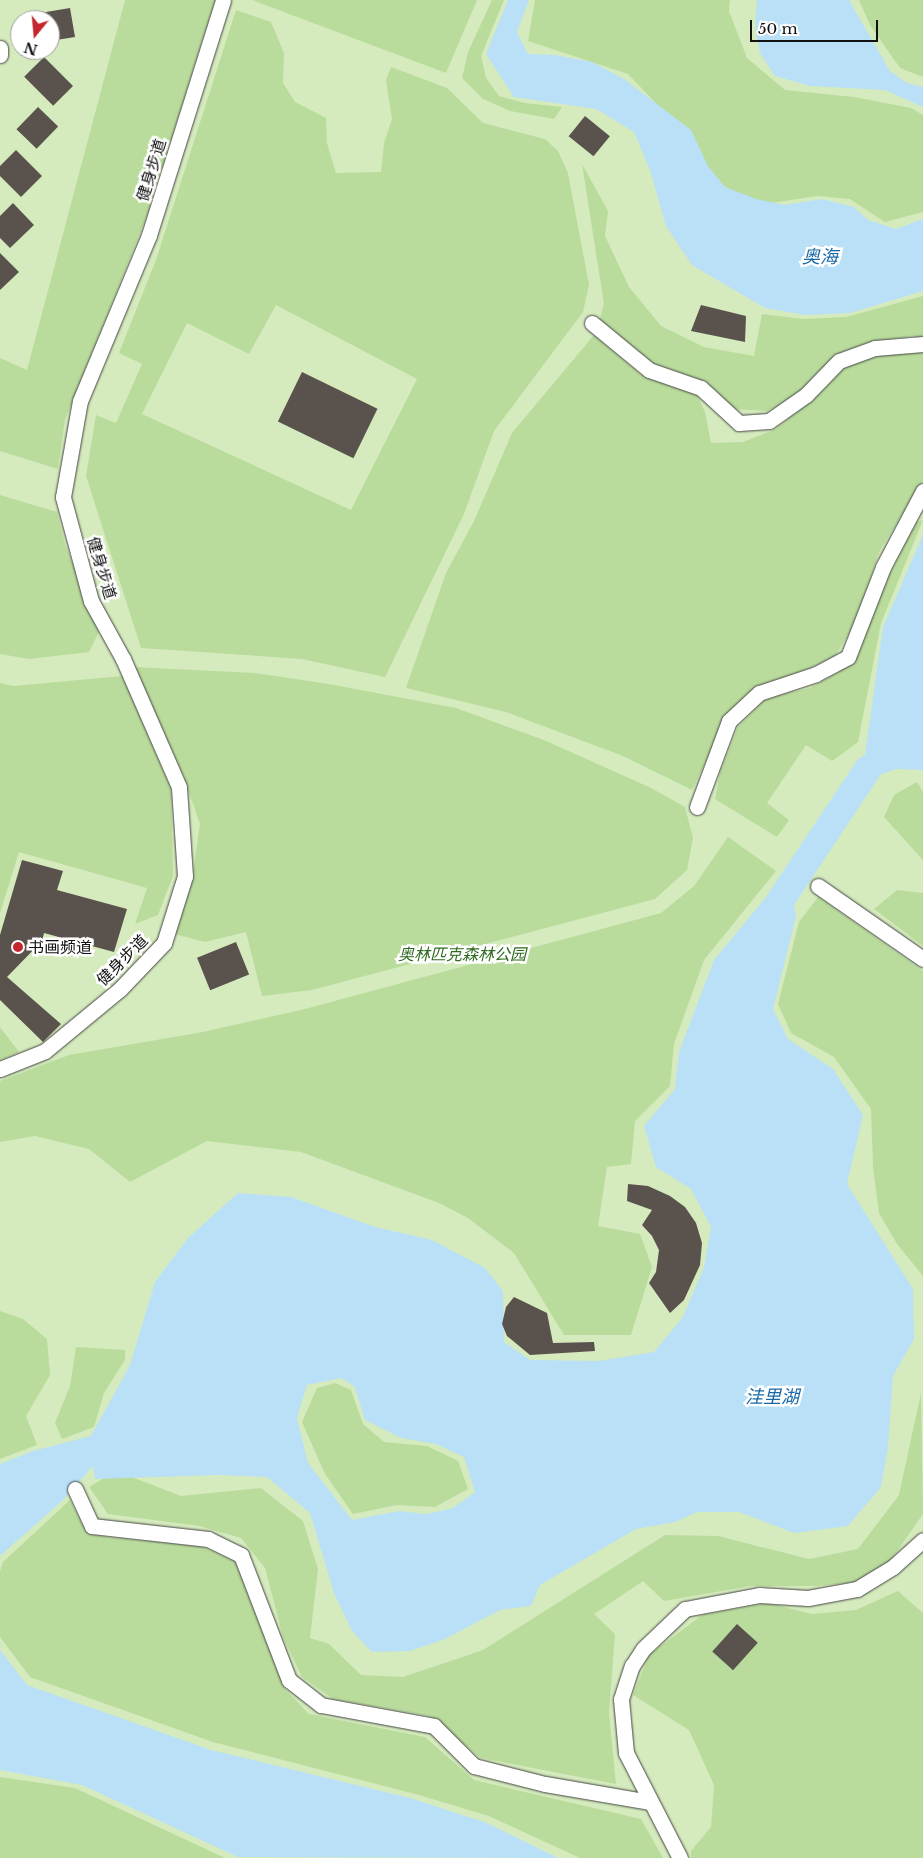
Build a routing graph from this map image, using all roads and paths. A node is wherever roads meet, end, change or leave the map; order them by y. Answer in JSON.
{"nodes":[{"id":1,"x":223,"y":0,"type":"edge"},
{"id":2,"x":0,"y":48,"type":"edge"},
{"id":3,"x":0,"y":55,"type":"edge"},
{"id":4,"x":592,"y":323,"type":"dead end"},
{"id":5,"x":923,"y":344,"type":"edge"},
{"id":6,"x":923,"y":491,"type":"edge"},
{"id":7,"x":918,"y":508,"type":"edge"},
{"id":8,"x":697,"y":807,"type":"dead end"},
{"id":9,"x":818,"y":886,"type":"dead end"},
{"id":10,"x":923,"y":959,"type":"edge"},
{"id":11,"x":0,"y":1069,"type":"edge"},
{"id":12,"x":75,"y":1490,"type":"dead end"},
{"id":13,"x":923,"y":1540,"type":"edge"},
{"id":14,"x":650,"y":1802,"type":"junction"},
{"id":15,"x":680,"y":1858,"type":"edge"}],
"edges":[{"from":1,"to":11,"type":"street","name":"健身步道"},
{"from":2,"to":3,"type":"street"},
{"from":4,"to":5,"type":"street"},
{"from":6,"to":7,"type":"street"},
{"from":7,"to":8,"type":"street"},
{"from":9,"to":10,"type":"street"},
{"from":12,"to":14,"type":"street"},
{"from":13,"to":14,"type":"street"},
{"from":14,"to":15,"type":"street"}]}
